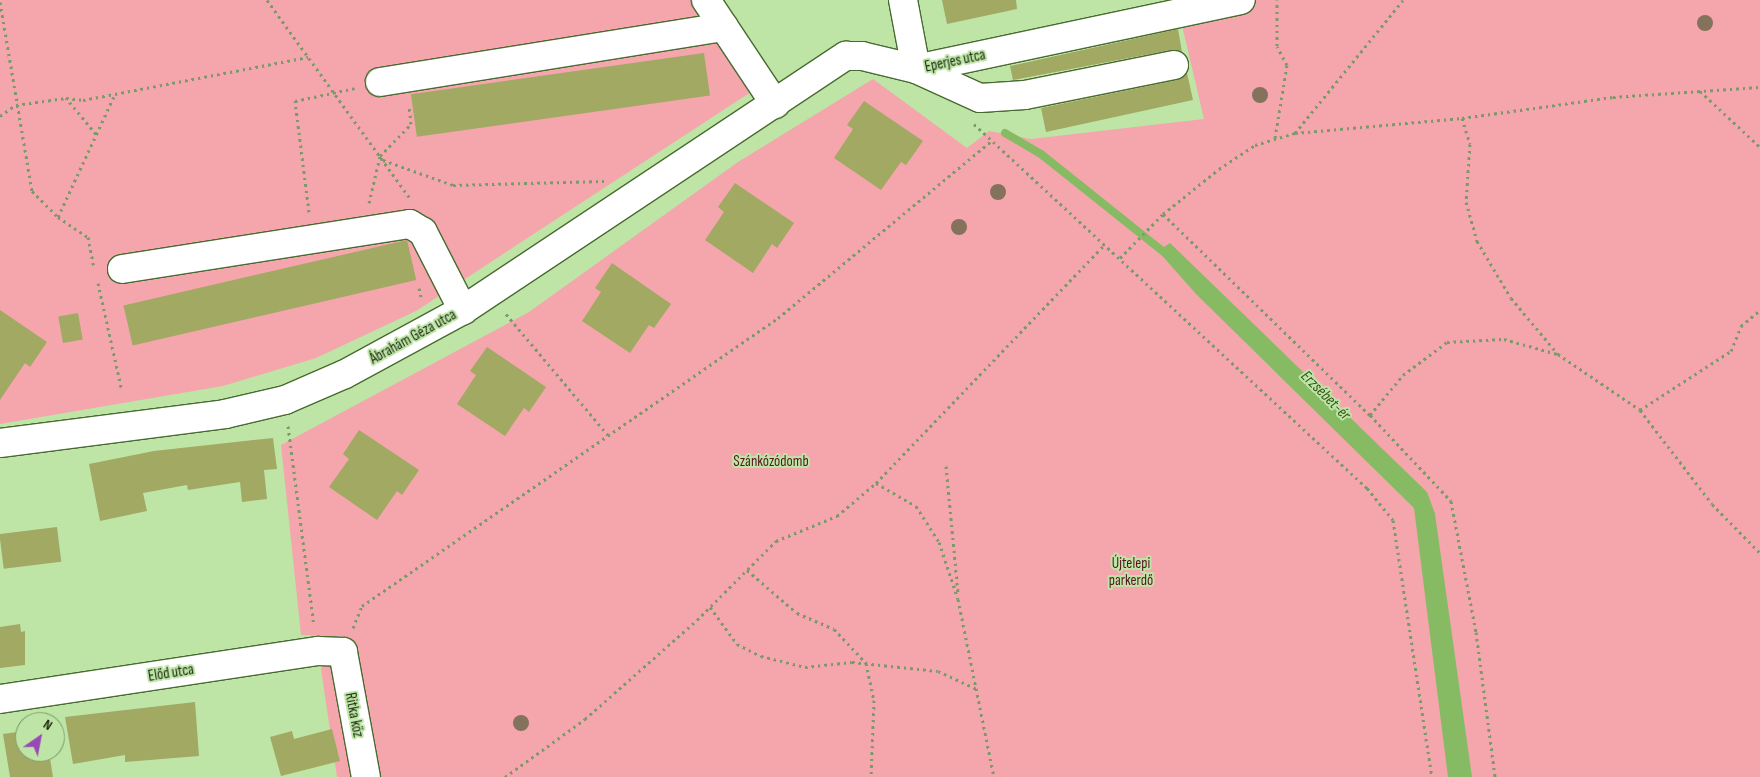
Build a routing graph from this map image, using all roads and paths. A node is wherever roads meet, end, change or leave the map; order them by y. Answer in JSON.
{"nodes":[{"id":1,"x":267,"y":0,"type":"edge"},
{"id":2,"x":706,"y":0,"type":"edge"},
{"id":3,"x":903,"y":0,"type":"edge"},
{"id":4,"x":1241,"y":0,"type":"edge"},
{"id":5,"x":1277,"y":0,"type":"edge"},
{"id":6,"x":1403,"y":0,"type":"edge"},
{"id":7,"x":0,"y":2,"type":"edge"},
{"id":8,"x":1211,"y":3,"type":"edge"},
{"id":9,"x":724,"y":27,"type":"junction"},
{"id":10,"x":308,"y":57,"type":"junction"},
{"id":11,"x":1174,"y":65,"type":"dead end"},
{"id":12,"x":916,"y":69,"type":"junction"},
{"id":13,"x":393,"y":80,"type":"junction"},
{"id":14,"x":1760,"y":87,"type":"edge"},
{"id":15,"x":1699,"y":91,"type":"junction"},
{"id":16,"x":334,"y":93,"type":"junction"},
{"id":17,"x":115,"y":94,"type":"junction"},
{"id":18,"x":66,"y":98,"type":"junction"},
{"id":19,"x":775,"y":104,"type":"junction"},
{"id":20,"x":16,"y":105,"type":"junction"},
{"id":21,"x":0,"y":116,"type":"edge"},
{"id":22,"x":1462,"y":118,"type":"junction"},
{"id":23,"x":1294,"y":133,"type":"junction"},
{"id":24,"x":96,"y":134,"type":"junction"},
{"id":25,"x":1275,"y":138,"type":"junction"},
{"id":26,"x":1760,"y":147,"type":"edge"},
{"id":27,"x":380,"y":156,"type":"junction"},
{"id":28,"x":383,"y":160,"type":"junction"},
{"id":29,"x":604,"y":181,"type":"dead end"},
{"id":30,"x":416,"y":206,"type":"dead end"},
{"id":31,"x":1163,"y":214,"type":"junction"},
{"id":32,"x":58,"y":217,"type":"junction"},
{"id":33,"x":363,"y":230,"type":"junction"},
{"id":34,"x":313,"y":239,"type":"junction"},
{"id":35,"x":1105,"y":244,"type":"junction"},
{"id":36,"x":1120,"y":258,"type":"junction"},
{"id":37,"x":122,"y":269,"type":"dead end"},
{"id":38,"x":489,"y":293,"type":"junction"},
{"id":39,"x":463,"y":310,"type":"junction"},
{"id":40,"x":1760,"y":310,"type":"edge"},
{"id":41,"x":1558,"y":354,"type":"junction"},
{"id":42,"x":121,"y":387,"type":"dead end"},
{"id":43,"x":285,"y":400,"type":"junction"},
{"id":44,"x":1640,"y":410,"type":"junction"},
{"id":45,"x":1370,"y":415,"type":"junction"},
{"id":46,"x":608,"y":436,"type":"junction"},
{"id":47,"x":0,"y":443,"type":"edge"},
{"id":48,"x":946,"y":466,"type":"dead end"},
{"id":49,"x":876,"y":483,"type":"junction"},
{"id":50,"x":1760,"y":552,"type":"edge"},
{"id":51,"x":747,"y":570,"type":"junction"},
{"id":52,"x":958,"y":599,"type":"junction"},
{"id":53,"x":710,"y":607,"type":"junction"},
{"id":54,"x":330,"y":651,"type":"junction"},
{"id":55,"x":866,"y":663,"type":"junction"},
{"id":56,"x":977,"y":689,"type":"junction"},
{"id":57,"x":0,"y":699,"type":"edge"},
{"id":58,"x":366,"y":777,"type":"edge"},
{"id":59,"x":505,"y":777,"type":"edge"},
{"id":60,"x":871,"y":777,"type":"edge"},
{"id":61,"x":994,"y":777,"type":"edge"},
{"id":62,"x":1432,"y":777,"type":"edge"},
{"id":63,"x":1495,"y":777,"type":"edge"}],
"edges":[{"from":1,"to":10,"type":"path"},
{"from":2,"to":9,"type":"street"},
{"from":3,"to":12,"type":"street"},
{"from":4,"to":8,"type":"street","name":"Eperjes utca"},
{"from":5,"to":25,"type":"path"},
{"from":6,"to":23,"type":"path"},
{"from":7,"to":20,"type":"path"},
{"from":8,"to":12,"type":"street","name":"Eperjes utca"},
{"from":9,"to":13,"type":"street"},
{"from":9,"to":19,"type":"street"},
{"from":10,"to":16,"type":"path"},
{"from":10,"to":17,"type":"path"},
{"from":11,"to":12,"type":"street"},
{"from":12,"to":19,"type":"street","name":"Eperjes utca"},
{"from":13,"to":16,"type":"path"},
{"from":13,"to":27,"type":"path"},
{"from":14,"to":15,"type":"path"},
{"from":15,"to":22,"type":"path"},
{"from":15,"to":26,"type":"path"},
{"from":16,"to":27,"type":"path"},
{"from":16,"to":34,"type":"path"},
{"from":17,"to":18,"type":"path"},
{"from":17,"to":24,"type":"path"},
{"from":18,"to":20,"type":"path"},
{"from":18,"to":24,"type":"path"},
{"from":19,"to":38,"type":"street","name":"Ábrahám Géza utca"},
{"from":20,"to":21,"type":"path"},
{"from":20,"to":32,"type":"path"},
{"from":22,"to":23,"type":"path"},
{"from":22,"to":41,"type":"path"},
{"from":23,"to":25,"type":"path"},
{"from":24,"to":32,"type":"path"},
{"from":25,"to":31,"type":"path"},
{"from":27,"to":28,"type":"path"},
{"from":27,"to":33,"type":"path"},
{"from":28,"to":29,"type":"path"},
{"from":28,"to":30,"type":"path"},
{"from":31,"to":36,"type":"path"},
{"from":31,"to":45,"type":"path"},
{"from":32,"to":42,"type":"path"},
{"from":33,"to":34,"type":"street"},
{"from":33,"to":39,"type":"street"},
{"from":34,"to":37,"type":"street"},
{"from":35,"to":36,"type":"path"},
{"from":35,"to":46,"type":"path"},
{"from":35,"to":49,"type":"path"},
{"from":36,"to":62,"type":"path"},
{"from":38,"to":39,"type":"street","name":"Ábrahám Géza utca"},
{"from":38,"to":46,"type":"path"},
{"from":39,"to":43,"type":"street","name":"Ábrahám Géza utca"},
{"from":40,"to":44,"type":"path"},
{"from":41,"to":44,"type":"path"},
{"from":41,"to":45,"type":"path"},
{"from":43,"to":47,"type":"street","name":"Ábrahám Géza utca"},
{"from":43,"to":54,"type":"path"},
{"from":44,"to":50,"type":"path"},
{"from":45,"to":63,"type":"path"},
{"from":46,"to":54,"type":"path"},
{"from":48,"to":52,"type":"path"},
{"from":49,"to":51,"type":"path"},
{"from":49,"to":52,"type":"path"},
{"from":51,"to":53,"type":"path"},
{"from":51,"to":55,"type":"path"},
{"from":52,"to":56,"type":"path"},
{"from":53,"to":55,"type":"path"},
{"from":53,"to":59,"type":"path"},
{"from":54,"to":57,"type":"street","name":"Előd utca"},
{"from":54,"to":58,"type":"street","name":"Ritka köz"},
{"from":55,"to":56,"type":"path"},
{"from":55,"to":60,"type":"path"},
{"from":56,"to":61,"type":"path"}]}
